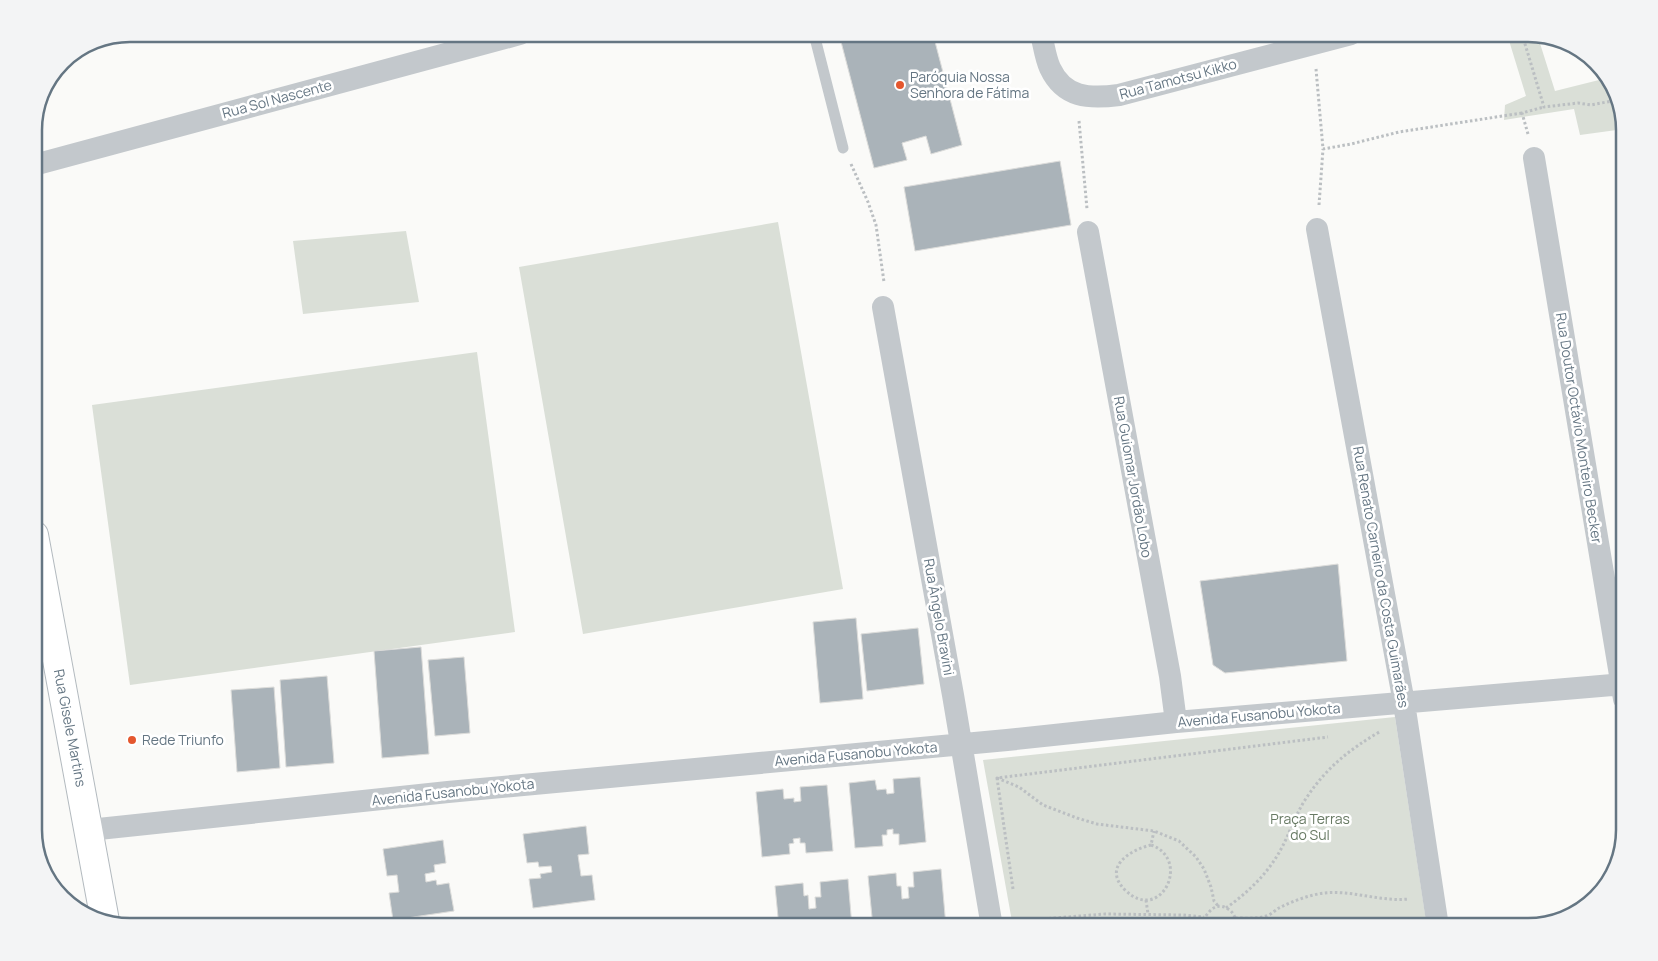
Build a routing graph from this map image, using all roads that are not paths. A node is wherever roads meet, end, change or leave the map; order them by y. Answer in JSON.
{"nodes":[{"id":1,"x":490,"y":42,"type":"edge"},
{"id":2,"x":816,"y":42,"type":"edge"},
{"id":3,"x":1043,"y":42,"type":"edge"},
{"id":4,"x":1321,"y":42,"type":"edge"},
{"id":5,"x":843,"y":148,"type":"road end"},
{"id":6,"x":1534,"y":158,"type":"road end"},
{"id":7,"x":43,"y":163,"type":"edge"},
{"id":8,"x":1317,"y":229,"type":"road end"},
{"id":9,"x":1088,"y":232,"type":"road end"},
{"id":10,"x":883,"y":307,"type":"road end"},
{"id":11,"x":43,"y":583,"type":"edge"},
{"id":12,"x":1616,"y":646,"type":"edge"},
{"id":13,"x":1616,"y":689,"type":"edge"},
{"id":14,"x":1404,"y":703,"type":"junction"},
{"id":15,"x":1176,"y":722,"type":"junction"},
{"id":16,"x":961,"y":744,"type":"junction"},
{"id":17,"x":89,"y":830,"type":"junction"},
{"id":18,"x":104,"y":915,"type":"edge"},
{"id":19,"x":990,"y":918,"type":"edge"},
{"id":20,"x":1437,"y":918,"type":"edge"}],
"edges":[{"from":1,"to":7,"type":"street","name":"Rua Sol Nascente"},
{"from":2,"to":5,"type":"lane"},
{"from":3,"to":4,"type":"street","name":"Rua Tamotsu Kikko"},
{"from":6,"to":12,"type":"street","name":"Rua Doutor Octávio Monteiro Becker"},
{"from":8,"to":14,"type":"street","name":"Rua Renato Carneiro da Costa Guimarães"},
{"from":9,"to":15,"type":"street","name":"Rua Guiomar Jordão Lobo"},
{"from":10,"to":16,"type":"street","name":"Rua Ângelo Bravini"},
{"from":11,"to":17,"type":"street","name":"Rua Gisele Martins"},
{"from":13,"to":14,"type":"street","name":"Avenida Fusanobu Yokota"},
{"from":14,"to":15,"type":"street","name":"Avenida Fusanobu Yokota"},
{"from":14,"to":20,"type":"street","name":"Rua Renato Carneiro da Costa Guimarães"},
{"from":15,"to":16,"type":"street","name":"Avenida Fusanobu Yokota"},
{"from":16,"to":17,"type":"street","name":"Avenida Fusanobu Yokota"},
{"from":16,"to":19,"type":"street","name":"Rua Ângelo Bravini"},
{"from":17,"to":18,"type":"street","name":"Rua Gisele Martins"}]}
